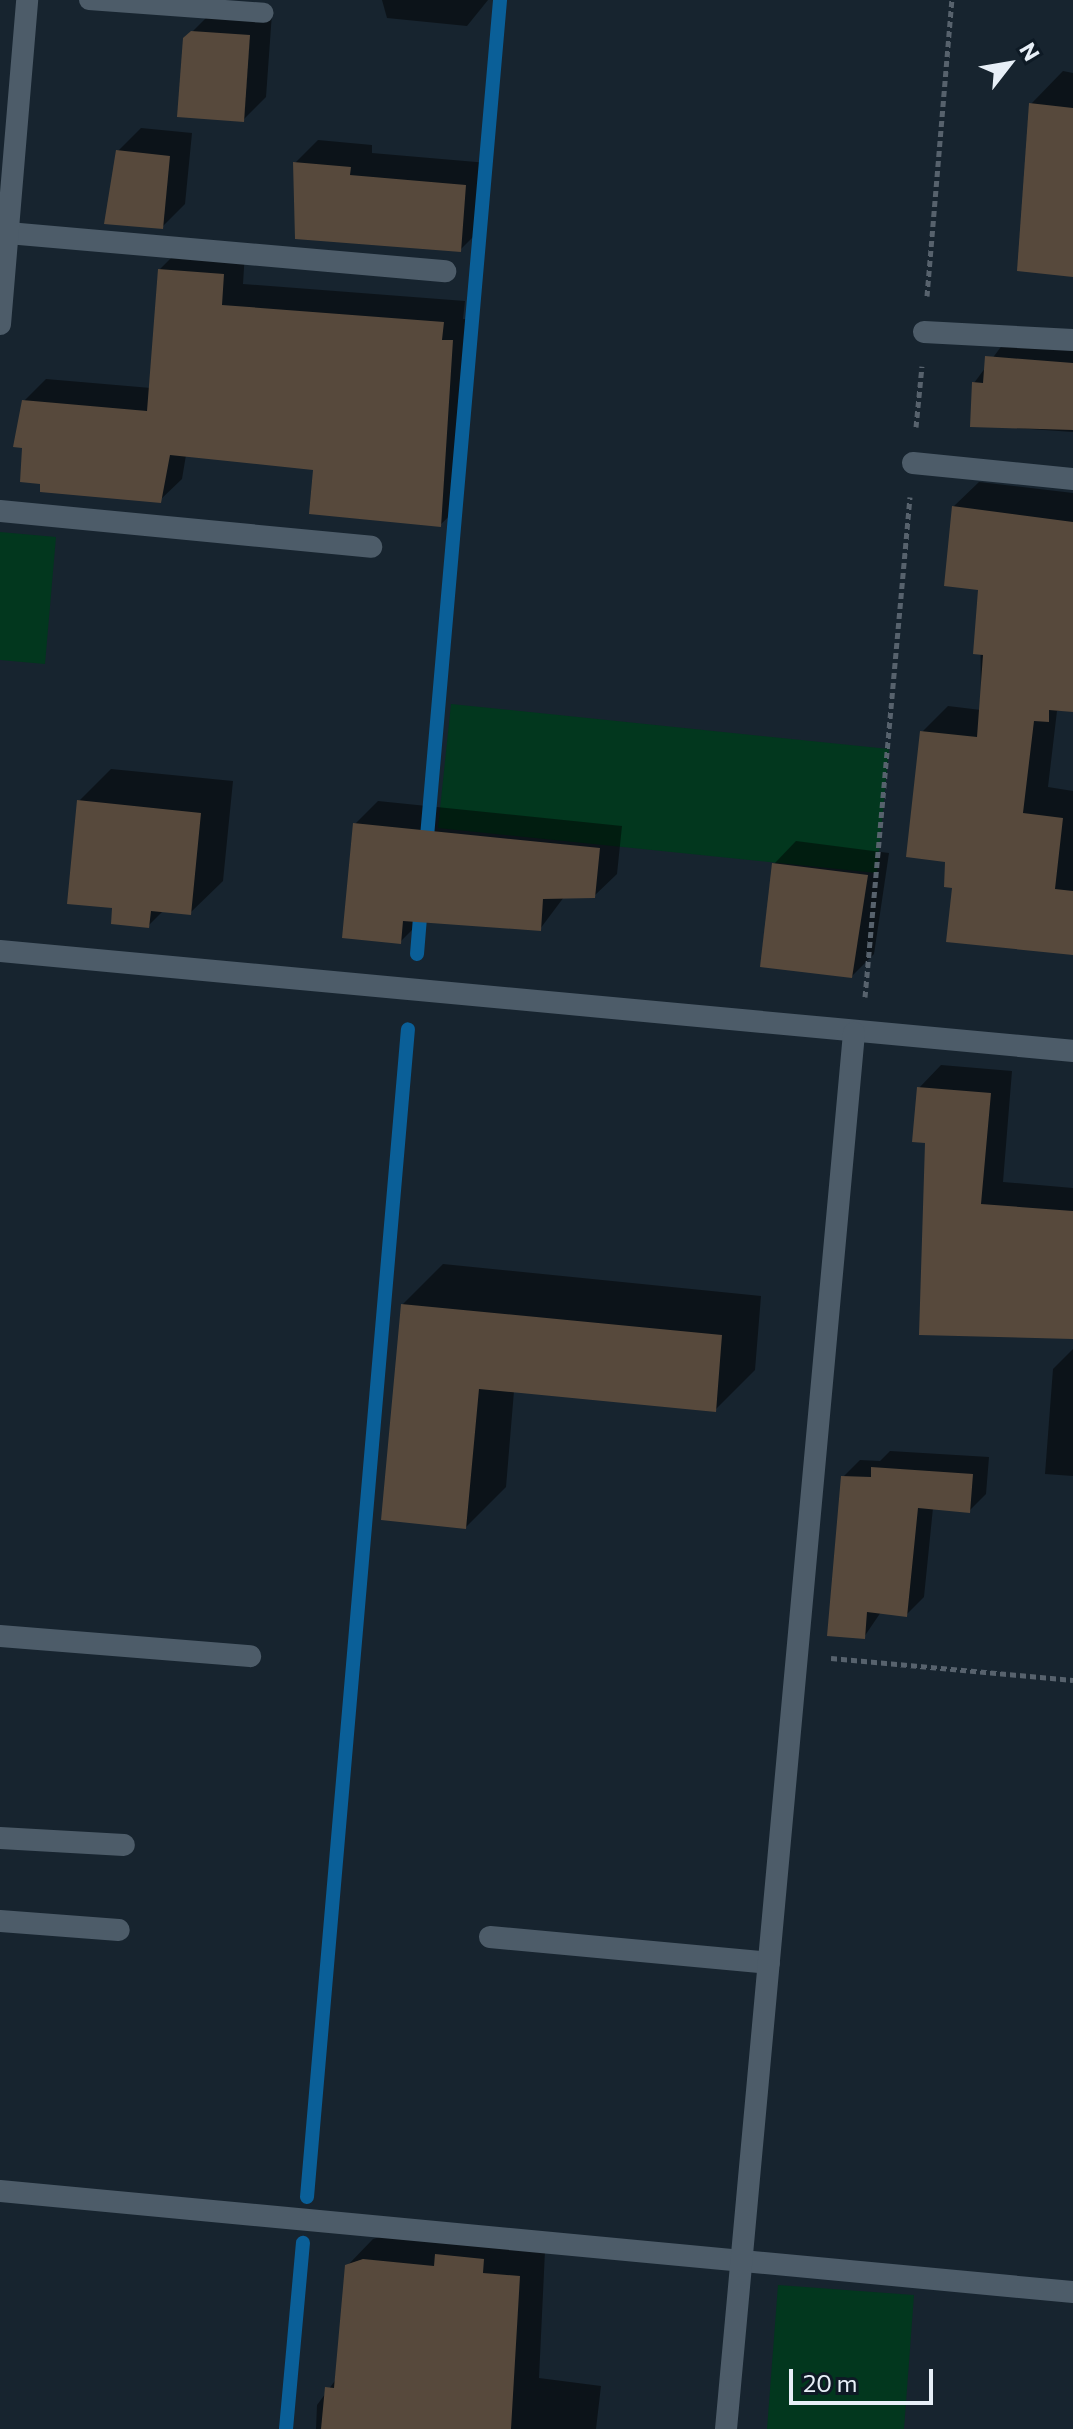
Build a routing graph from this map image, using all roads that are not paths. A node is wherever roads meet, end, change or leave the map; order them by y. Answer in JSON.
{"nodes":[{"id":1,"x":27,"y":0,"type":"edge"},
{"id":2,"x":89,"y":0,"type":"edge"},
{"id":3,"x":264,"y":13,"type":"dead end"},
{"id":4,"x":8,"y":233,"type":"junction"},
{"id":5,"x":445,"y":271,"type":"dead end"},
{"id":6,"x":0,"y":324,"type":"edge"},
{"id":7,"x":924,"y":332,"type":"road end"},
{"id":8,"x":1073,"y":340,"type":"edge"},
{"id":9,"x":913,"y":463,"type":"road end"},
{"id":10,"x":1073,"y":479,"type":"edge"},
{"id":11,"x":0,"y":511,"type":"edge"},
{"id":12,"x":371,"y":547,"type":"dead end"},
{"id":13,"x":0,"y":951,"type":"edge"},
{"id":14,"x":858,"y":1034,"type":"junction"},
{"id":15,"x":1073,"y":1051,"type":"edge"},
{"id":16,"x":0,"y":1636,"type":"edge"},
{"id":17,"x":250,"y":1656,"type":"dead end"},
{"id":18,"x":0,"y":1838,"type":"edge"},
{"id":19,"x":124,"y":1845,"type":"dead end"},
{"id":20,"x":0,"y":1921,"type":"edge"},
{"id":21,"x":119,"y":1930,"type":"dead end"},
{"id":22,"x":490,"y":1937,"type":"dead end"},
{"id":23,"x":769,"y":1963,"type":"junction"},
{"id":24,"x":0,"y":2191,"type":"edge"},
{"id":25,"x":741,"y":2263,"type":"junction"},
{"id":26,"x":1073,"y":2292,"type":"edge"},
{"id":27,"x":726,"y":2429,"type":"edge"}],
"edges":[{"from":1,"to":4,"type":"street"},
{"from":2,"to":3,"type":"lane"},
{"from":4,"to":5,"type":"street"},
{"from":4,"to":6,"type":"street"},
{"from":7,"to":8,"type":"street"},
{"from":9,"to":10,"type":"street"},
{"from":11,"to":12,"type":"street"},
{"from":13,"to":14,"type":"street"},
{"from":14,"to":15,"type":"street"},
{"from":14,"to":23,"type":"street"},
{"from":16,"to":17,"type":"street"},
{"from":18,"to":19,"type":"street"},
{"from":20,"to":21,"type":"street"},
{"from":22,"to":23,"type":"street"},
{"from":23,"to":25,"type":"street"},
{"from":24,"to":25,"type":"street"},
{"from":25,"to":26,"type":"street"},
{"from":25,"to":27,"type":"street"}]}
